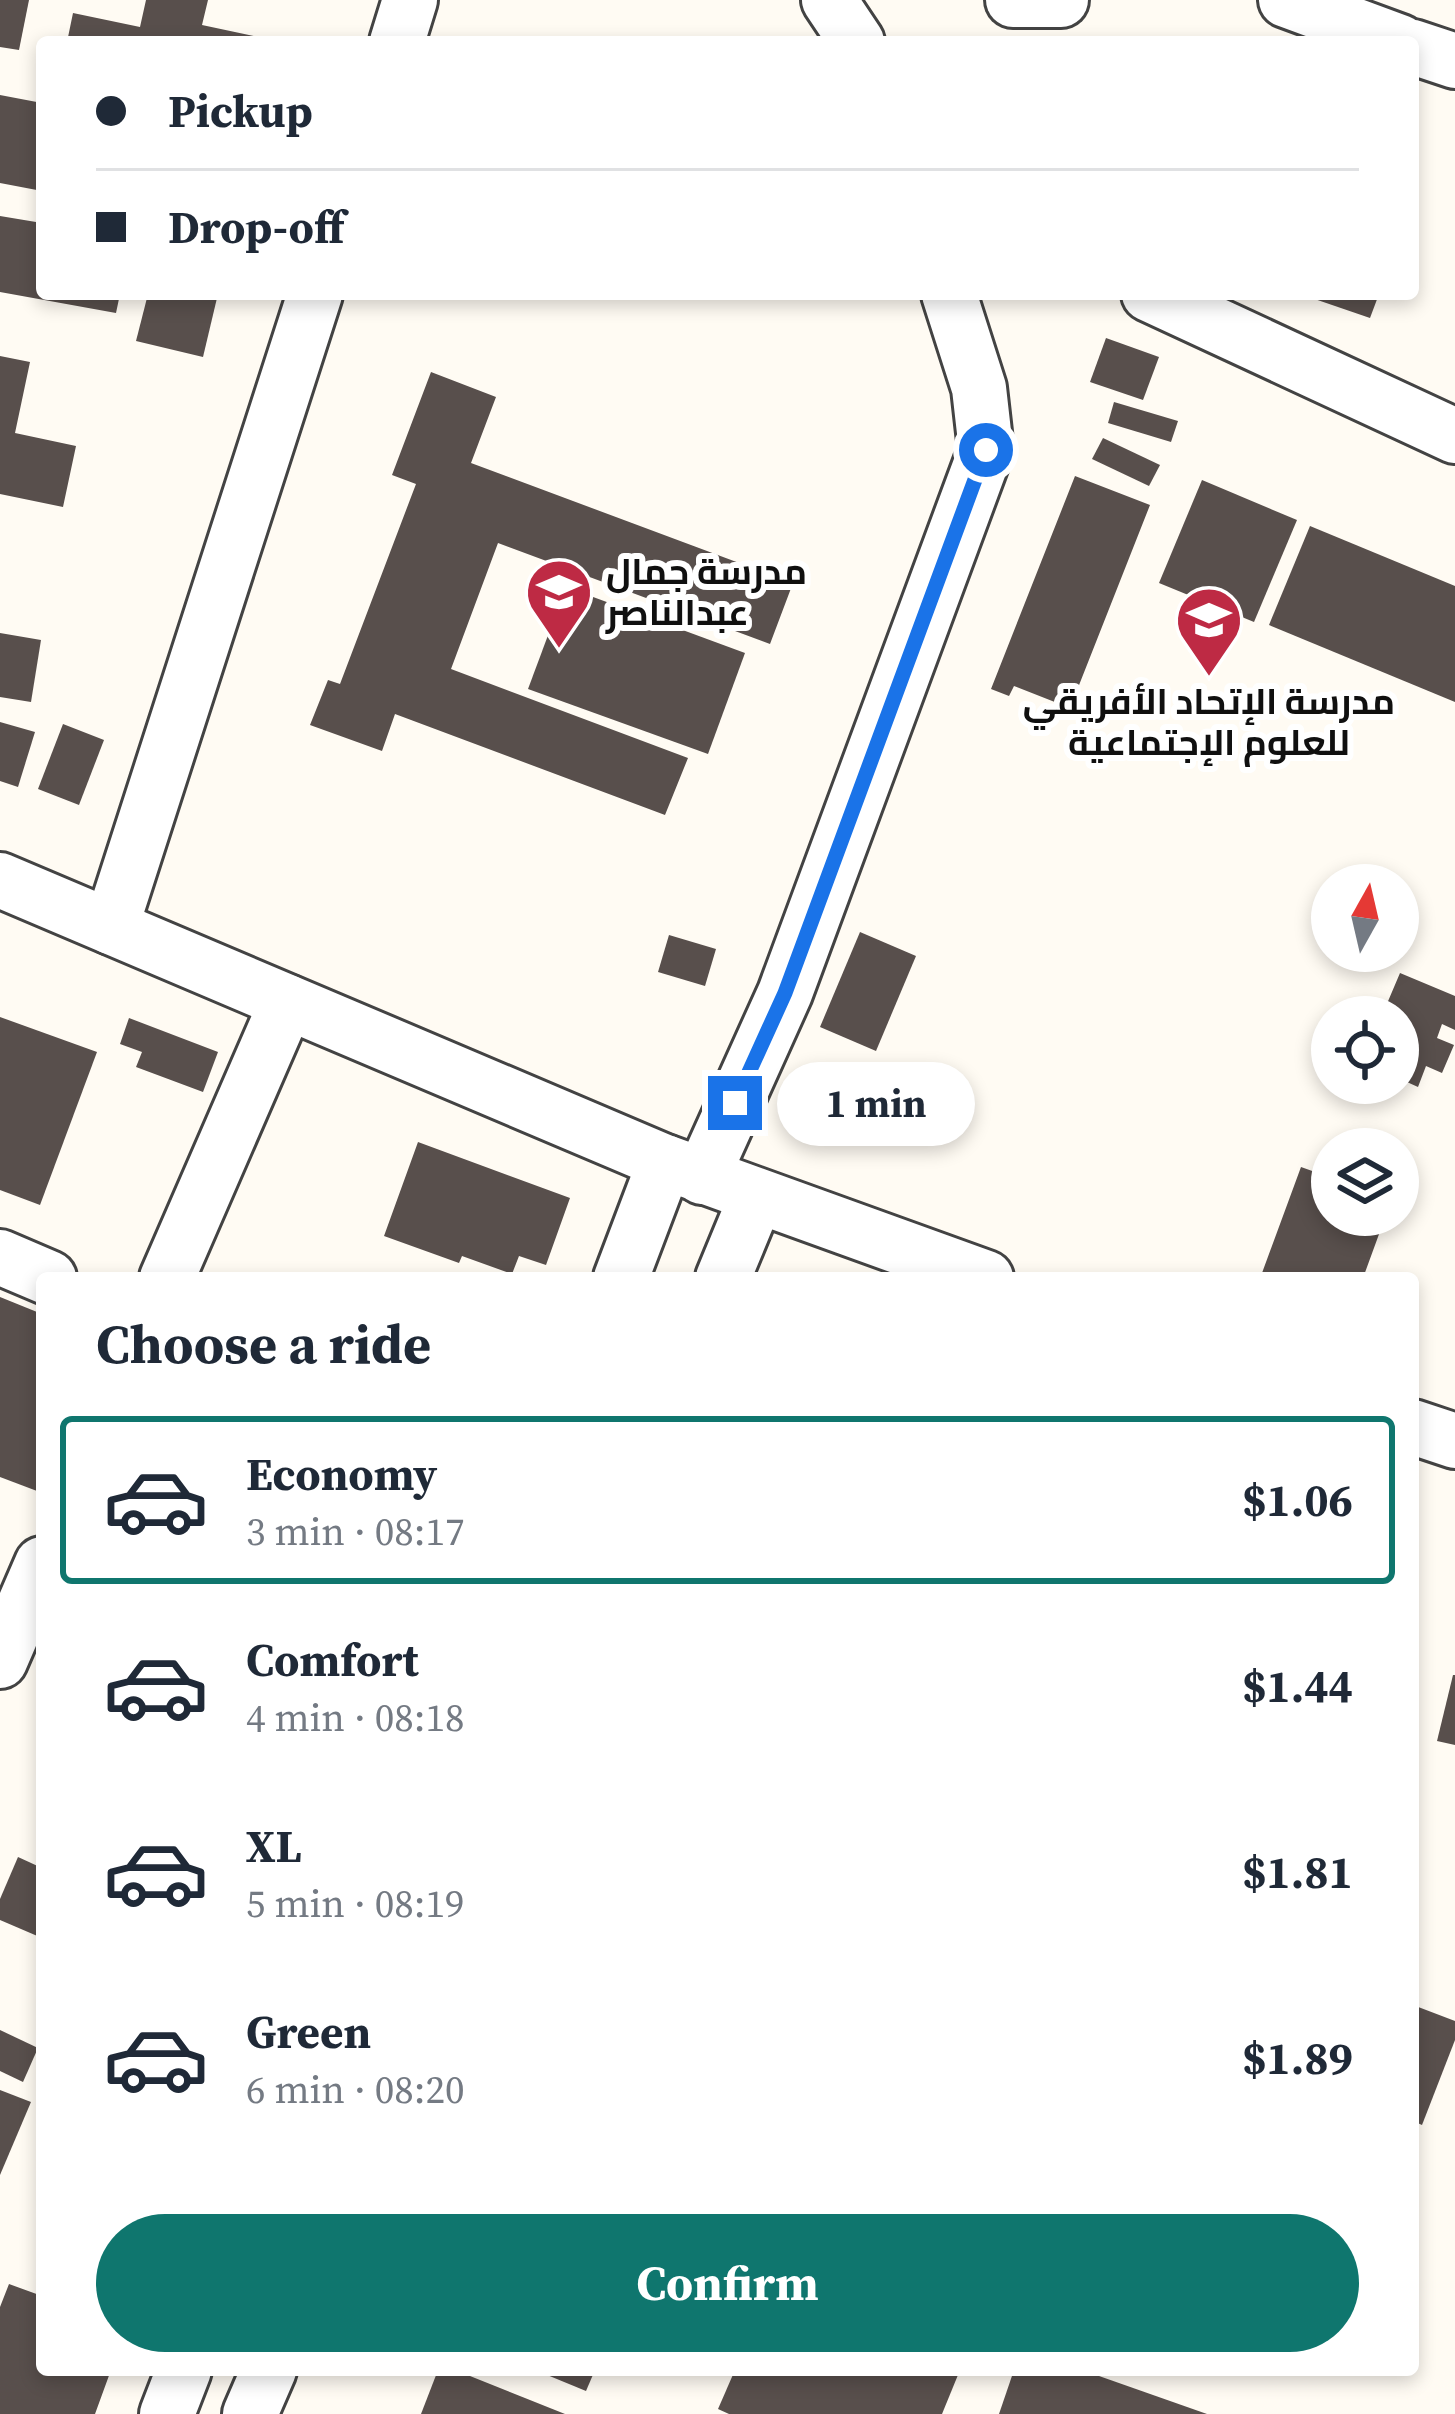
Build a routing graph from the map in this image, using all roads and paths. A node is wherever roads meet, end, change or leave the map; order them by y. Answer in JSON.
{"nodes":[{"id":1,"x":410,"y":0,"type":"edge"},
{"id":2,"x":830,"y":0,"type":"edge"},
{"id":3,"x":1286,"y":0,"type":"edge"},
{"id":4,"x":399,"y":36,"type":"edge"},
{"id":5,"x":853,"y":36,"type":"edge"},
{"id":6,"x":1384,"y":36,"type":"edge"},
{"id":7,"x":1419,"y":48,"type":"edge"},
{"id":8,"x":1455,"y":61,"type":"edge"},
{"id":9,"x":313,"y":300,"type":"edge"},
{"id":10,"x":952,"y":300,"type":"edge"},
{"id":11,"x":1162,"y":300,"type":"edge"},
{"id":12,"x":1455,"y":436,"type":"edge"},
{"id":13,"x":0,"y":880,"type":"edge"},
{"id":14,"x":111,"y":927,"type":"junction"},
{"id":15,"x":287,"y":1002,"type":"junction"},
{"id":16,"x":684,"y":1170,"type":"junction"},
{"id":17,"x":756,"y":1198,"type":"junction"},
{"id":18,"x":0,"y":1257,"type":"edge"},
{"id":19,"x":36,"y":1272,"type":"edge"},
{"id":20,"x":170,"y":1272,"type":"edge"},
{"id":21,"x":624,"y":1272,"type":"edge"},
{"id":22,"x":725,"y":1272,"type":"edge"},
{"id":23,"x":969,"y":1272,"type":"edge"},
{"id":24,"x":1419,"y":1429,"type":"edge"},
{"id":25,"x":1455,"y":1442,"type":"edge"},
{"id":26,"x":36,"y":1578,"type":"edge"},
{"id":27,"x":0,"y":1661,"type":"edge"},
{"id":28,"x":182,"y":2376,"type":"edge"},
{"id":29,"x":266,"y":2376,"type":"edge"},
{"id":30,"x":166,"y":2414,"type":"edge"},
{"id":31,"x":250,"y":2414,"type":"edge"}],
"edges":[{"from":1,"to":4,"type":"street"},
{"from":2,"to":5,"type":"street"},
{"from":3,"to":6,"type":"street"},
{"from":7,"to":8,"type":"street"},
{"from":9,"to":14,"type":"street"},
{"from":10,"to":16,"type":"street"},
{"from":11,"to":12,"type":"street"},
{"from":13,"to":14,"type":"street"},
{"from":14,"to":15,"type":"street"},
{"from":15,"to":16,"type":"street"},
{"from":15,"to":20,"type":"street"},
{"from":16,"to":17,"type":"street"},
{"from":16,"to":21,"type":"street"},
{"from":17,"to":22,"type":"street"},
{"from":17,"to":23,"type":"street"},
{"from":18,"to":19,"type":"street"},
{"from":24,"to":25,"type":"street"},
{"from":26,"to":27,"type":"street"},
{"from":28,"to":30,"type":"street"},
{"from":29,"to":31,"type":"street"}]}
